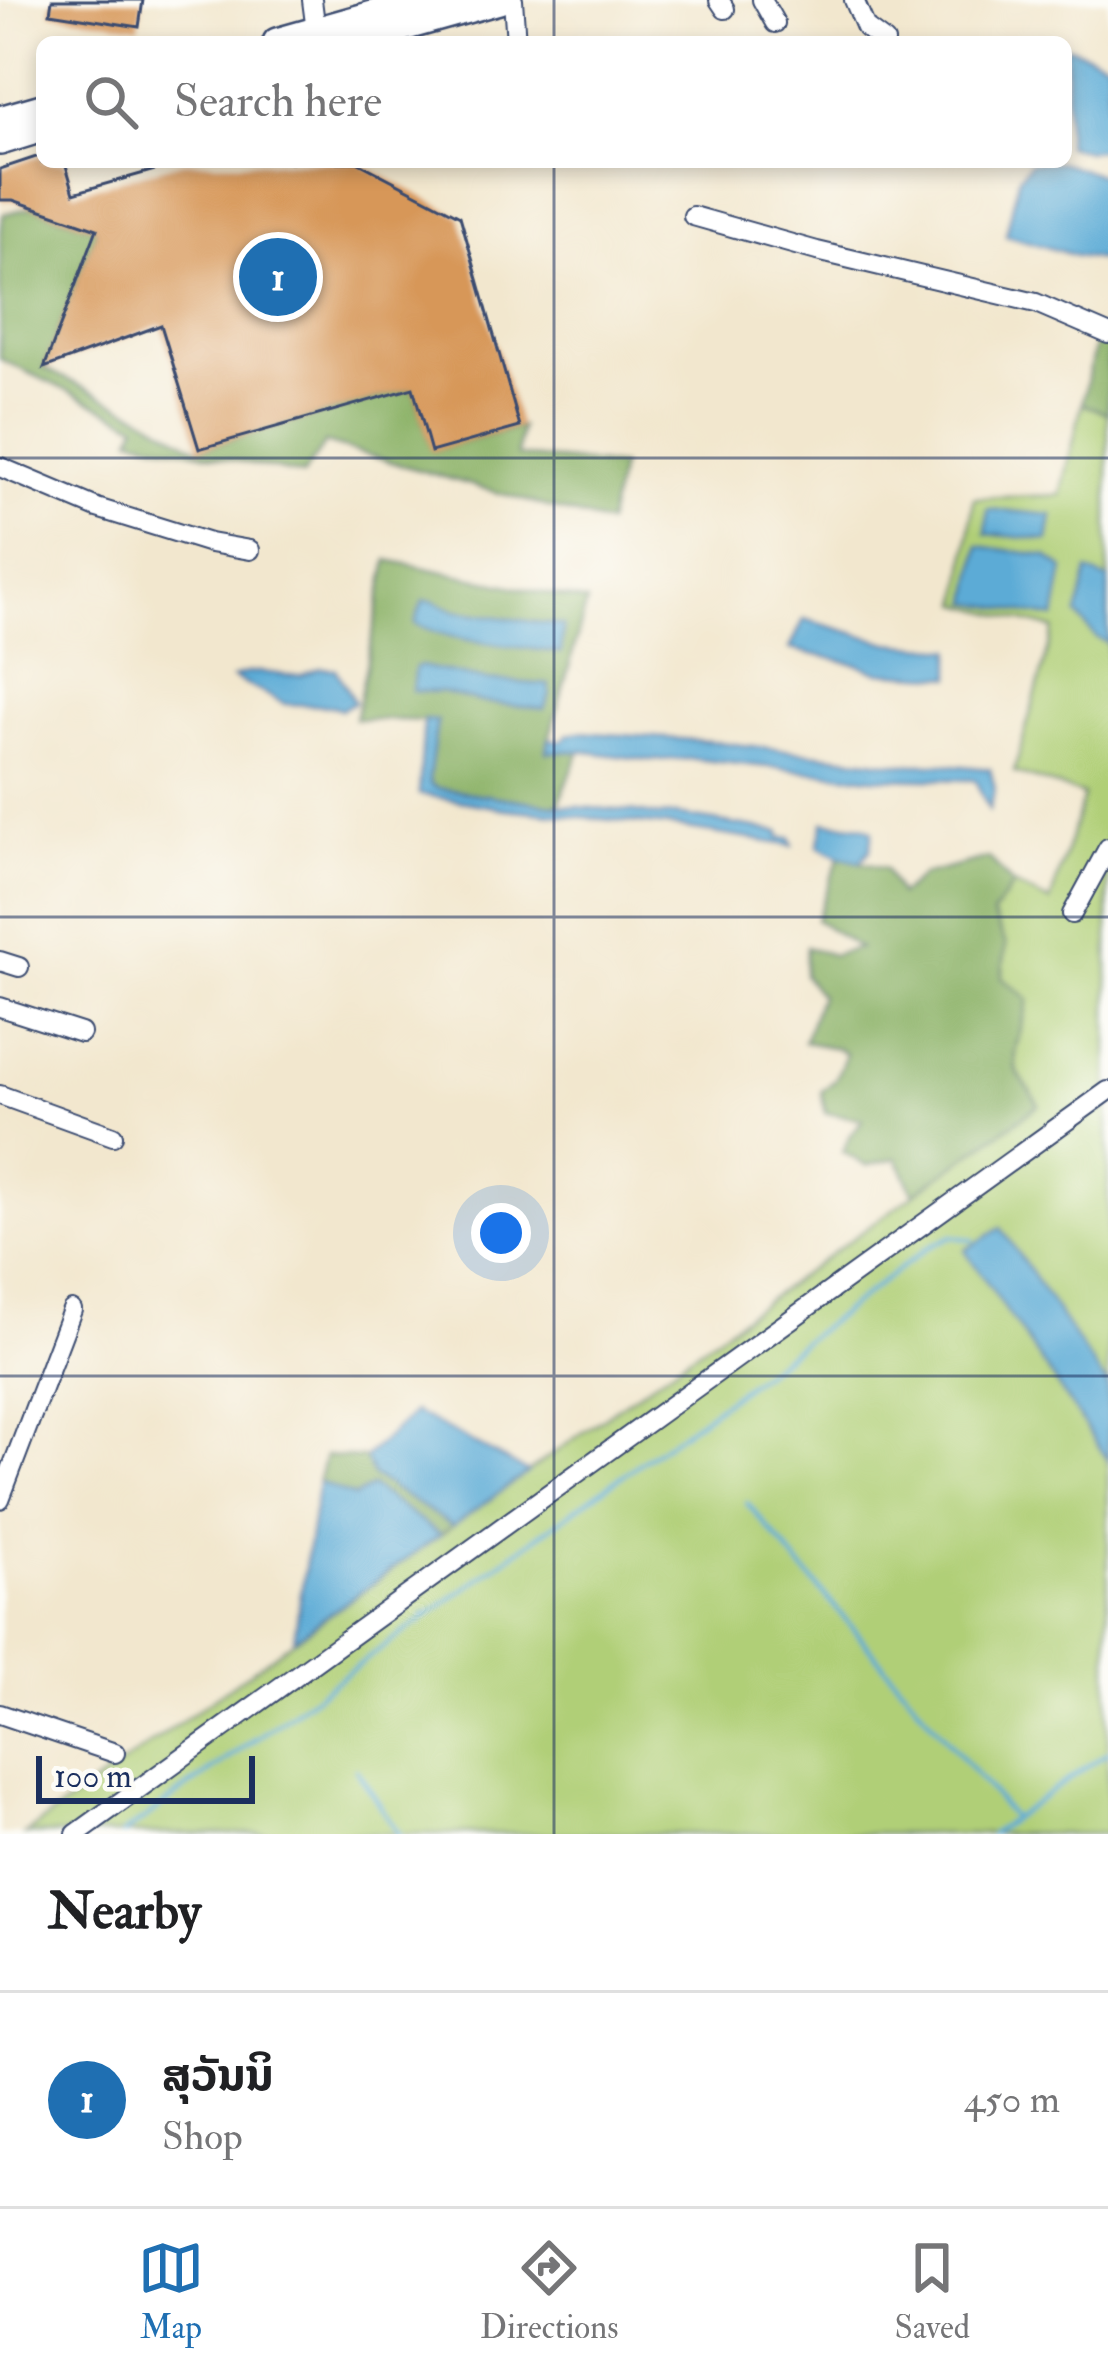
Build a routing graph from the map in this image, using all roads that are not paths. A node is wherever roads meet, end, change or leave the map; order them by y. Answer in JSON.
{"nodes":[{"id":1,"x":312,"y":0,"type":"edge"},
{"id":2,"x":426,"y":0,"type":"edge"},
{"id":3,"x":499,"y":0,"type":"edge"},
{"id":4,"x":513,"y":0,"type":"edge"},
{"id":5,"x":762,"y":0,"type":"edge"},
{"id":6,"x":854,"y":0,"type":"edge"},
{"id":7,"x":776,"y":23,"type":"dead end"},
{"id":8,"x":316,"y":31,"type":"junction"},
{"id":9,"x":298,"y":36,"type":"edge"},
{"id":10,"x":370,"y":36,"type":"edge"},
{"id":11,"x":516,"y":36,"type":"edge"},
{"id":12,"x":877,"y":36,"type":"edge"},
{"id":13,"x":36,"y":110,"type":"edge"},
{"id":14,"x":0,"y":120,"type":"edge"},
{"id":15,"x":36,"y":130,"type":"edge"},
{"id":16,"x":0,"y":141,"type":"edge"},
{"id":17,"x":693,"y":216,"type":"dead end"},
{"id":18,"x":1108,"y":334,"type":"edge"},
{"id":19,"x":0,"y":467,"type":"edge"},
{"id":20,"x":250,"y":550,"type":"dead end"},
{"id":21,"x":1108,"y":848,"type":"edge"},
{"id":22,"x":1072,"y":914,"type":"dead end"},
{"id":23,"x":0,"y":1007,"type":"edge"},
{"id":24,"x":81,"y":1033,"type":"dead end"},
{"id":25,"x":1108,"y":1090,"type":"edge"},
{"id":26,"x":0,"y":1095,"type":"edge"},
{"id":27,"x":113,"y":1136,"type":"dead end"},
{"id":28,"x":71,"y":1310,"type":"dead end"},
{"id":29,"x":0,"y":1499,"type":"edge"},
{"id":30,"x":0,"y":1714,"type":"edge"},
{"id":31,"x":115,"y":1753,"type":"dead end"},
{"id":32,"x":76,"y":1834,"type":"edge"}],
"edges":[{"from":1,"to":8,"type":"street"},
{"from":2,"to":8,"type":"highway"},
{"from":3,"to":10,"type":"highway"},
{"from":4,"to":11,"type":"street"},
{"from":5,"to":7,"type":"street"},
{"from":6,"to":12,"type":"street"},
{"from":8,"to":9,"type":"highway"},
{"from":13,"to":14,"type":"highway"},
{"from":15,"to":16,"type":"highway"},
{"from":17,"to":18,"type":"street"},
{"from":19,"to":20,"type":"street"},
{"from":21,"to":22,"type":"street"},
{"from":23,"to":24,"type":"street"},
{"from":25,"to":32,"type":"street"},
{"from":26,"to":27,"type":"street"},
{"from":28,"to":29,"type":"street"},
{"from":30,"to":31,"type":"street"}]}
